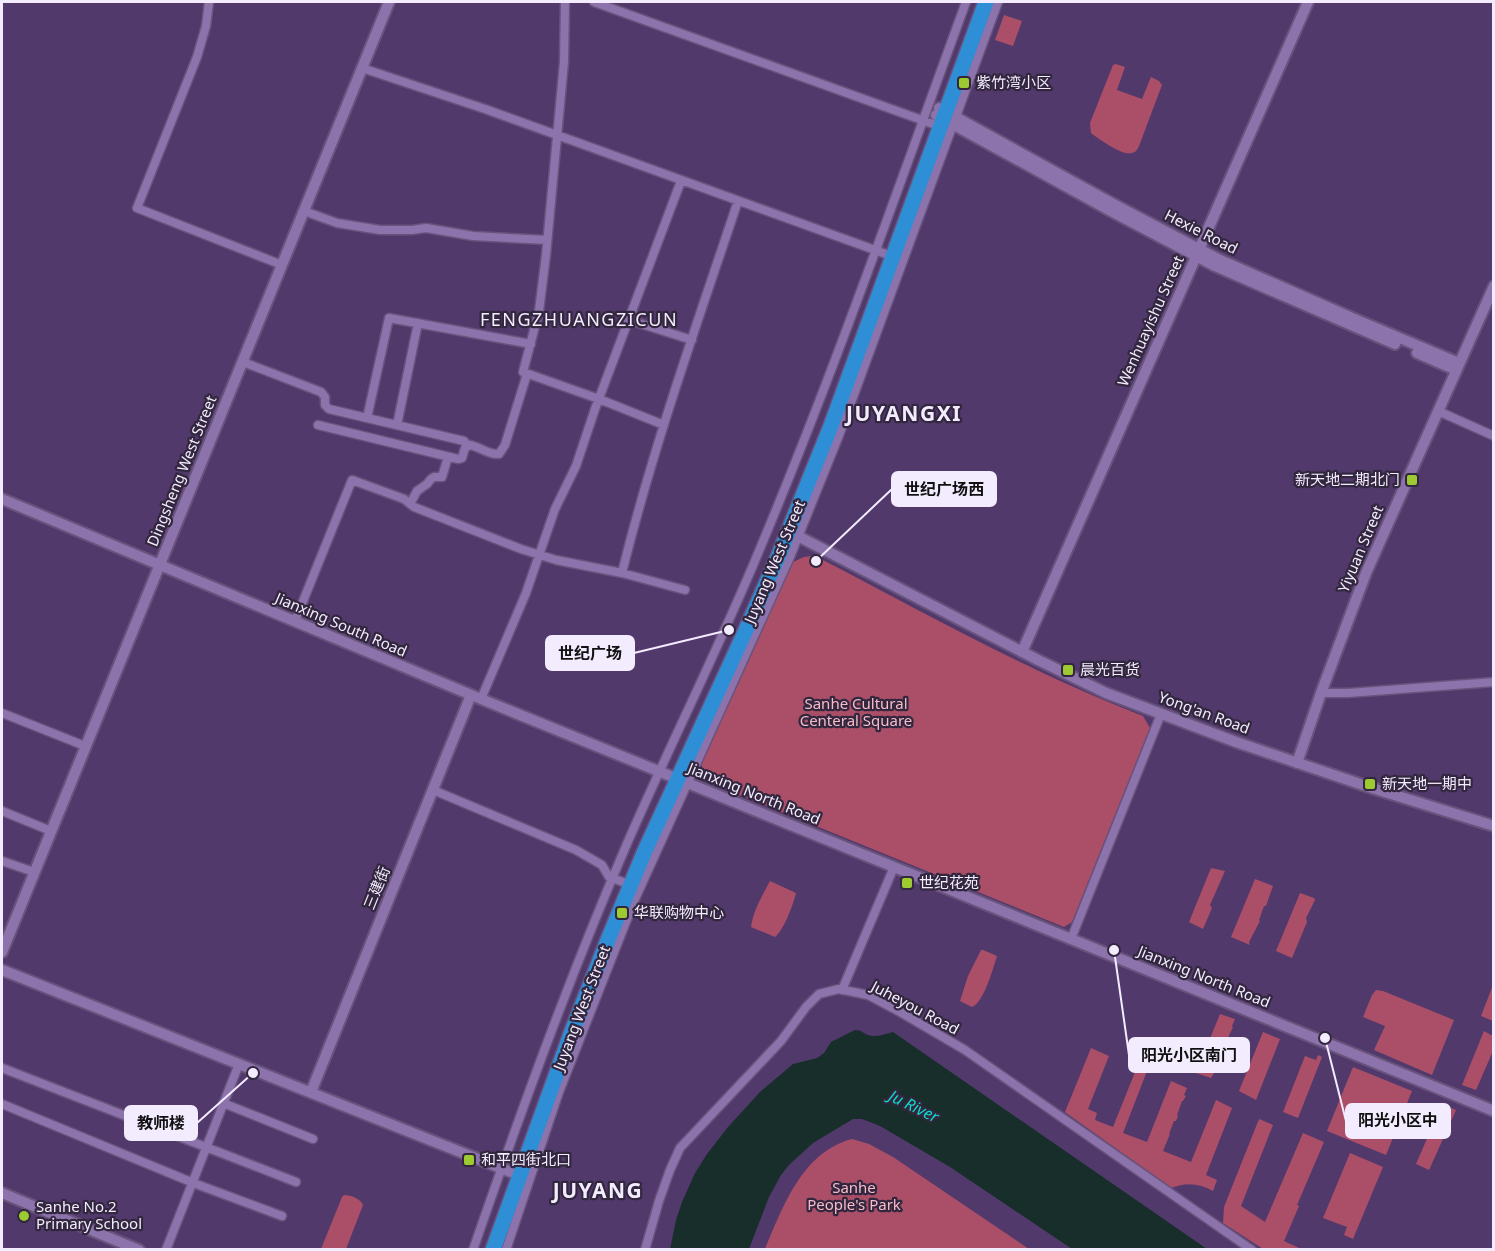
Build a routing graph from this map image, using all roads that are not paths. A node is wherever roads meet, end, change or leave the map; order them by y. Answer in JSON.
{"nodes":[{"id":1,"x":209,"y":2,"type":"edge"},
{"id":2,"x":388,"y":2,"type":"edge"},
{"id":3,"x":565,"y":2,"type":"edge"},
{"id":4,"x":594,"y":2,"type":"edge"},
{"id":5,"x":966,"y":2,"type":"edge"},
{"id":6,"x":977,"y":2,"type":"edge"},
{"id":7,"x":986,"y":2,"type":"edge"},
{"id":8,"x":998,"y":2,"type":"edge"},
{"id":9,"x":1308,"y":2,"type":"edge"},
{"id":10,"x":362,"y":68,"type":"junction"},
{"id":11,"x":941,"y":118,"type":"junction"},
{"id":12,"x":557,"y":135,"type":"junction"},
{"id":13,"x":681,"y":181,"type":"junction"},
{"id":14,"x":738,"y":201,"type":"junction"},
{"id":15,"x":304,"y":211,"type":"junction"},
{"id":16,"x":548,"y":240,"type":"junction"},
{"id":17,"x":881,"y":252,"type":"junction"},
{"id":18,"x":1198,"y":253,"type":"junction"},
{"id":19,"x":282,"y":265,"type":"junction"},
{"id":20,"x":1494,"y":286,"type":"edge"},
{"id":21,"x":629,"y":320,"type":"junction"},
{"id":22,"x":418,"y":323,"type":"junction"},
{"id":23,"x":692,"y":340,"type":"junction"},
{"id":24,"x":531,"y":344,"type":"junction"},
{"id":25,"x":243,"y":362,"type":"junction"},
{"id":26,"x":1458,"y":366,"type":"junction"},
{"id":27,"x":527,"y":374,"type":"junction"},
{"id":28,"x":599,"y":399,"type":"junction"},
{"id":29,"x":1438,"y":411,"type":"junction"},
{"id":30,"x":367,"y":418,"type":"junction"},
{"id":31,"x":318,"y":425,"type":"dead end"},
{"id":32,"x":397,"y":425,"type":"junction"},
{"id":33,"x":664,"y":425,"type":"junction"},
{"id":34,"x":1494,"y":436,"type":"edge"},
{"id":35,"x":468,"y":446,"type":"junction"},
{"id":36,"x":448,"y":457,"type":"junction"},
{"id":37,"x":2,"y":500,"type":"edge"},
{"id":38,"x":410,"y":504,"type":"junction"},
{"id":39,"x":793,"y":533,"type":"junction"},
{"id":40,"x":540,"y":555,"type":"junction"},
{"id":41,"x":159,"y":565,"type":"junction"},
{"id":42,"x":622,"y":573,"type":"junction"},
{"id":43,"x":685,"y":590,"type":"dead end"},
{"id":44,"x":295,"y":621,"type":"junction"},
{"id":45,"x":1022,"y":652,"type":"junction"},
{"id":46,"x":1494,"y":682,"type":"edge"},
{"id":47,"x":1321,"y":693,"type":"junction"},
{"id":48,"x":476,"y":697,"type":"junction"},
{"id":49,"x":2,"y":713,"type":"edge"},
{"id":50,"x":1161,"y":714,"type":"junction"},
{"id":51,"x":85,"y":746,"type":"junction"},
{"id":52,"x":1297,"y":763,"type":"junction"},
{"id":53,"x":674,"y":777,"type":"junction"},
{"id":54,"x":433,"y":790,"type":"junction"},
{"id":55,"x":2,"y":811,"type":"edge"},
{"id":56,"x":1494,"y":826,"type":"edge"},
{"id":57,"x":51,"y":831,"type":"junction"},
{"id":58,"x":2,"y":861,"type":"edge"},
{"id":59,"x":894,"y":867,"type":"junction"},
{"id":60,"x":34,"y":872,"type":"junction"},
{"id":61,"x":618,"y":880,"type":"junction"},
{"id":62,"x":1071,"y":939,"type":"junction"},
{"id":63,"x":2,"y":952,"type":"edge"},
{"id":64,"x":2,"y":970,"type":"edge"},
{"id":65,"x":842,"y":990,"type":"junction"},
{"id":66,"x":238,"y":1064,"type":"junction"},
{"id":67,"x":2,"y":1068,"type":"edge"},
{"id":68,"x":311,"y":1092,"type":"junction"},
{"id":69,"x":223,"y":1103,"type":"junction"},
{"id":70,"x":2,"y":1104,"type":"edge"},
{"id":71,"x":1494,"y":1111,"type":"edge"},
{"id":72,"x":313,"y":1139,"type":"dead end"},
{"id":73,"x":206,"y":1147,"type":"junction"},
{"id":74,"x":506,"y":1170,"type":"junction"},
{"id":75,"x":193,"y":1182,"type":"junction"},
{"id":76,"x":296,"y":1182,"type":"dead end"},
{"id":77,"x":2,"y":1193,"type":"edge"},
{"id":78,"x":282,"y":1216,"type":"dead end"},
{"id":79,"x":139,"y":1250,"type":"edge"},
{"id":80,"x":166,"y":1250,"type":"edge"},
{"id":81,"x":473,"y":1250,"type":"edge"},
{"id":82,"x":484,"y":1250,"type":"edge"},
{"id":83,"x":493,"y":1250,"type":"edge"},
{"id":84,"x":506,"y":1250,"type":"edge"},
{"id":85,"x":645,"y":1250,"type":"edge"},
{"id":86,"x":1252,"y":1250,"type":"edge"}],
"edges":[{"from":1,"to":19,"type":"street"},
{"from":2,"to":10,"type":"street","name":"Dingsheng West Street"},
{"from":3,"to":12,"type":"street"},
{"from":4,"to":11,"type":"street"},
{"from":5,"to":11,"type":"street"},
{"from":6,"to":11,"type":"highway","name":"Juyang West Street"},
{"from":7,"to":11,"type":"highway","name":"Juyang West Street"},
{"from":8,"to":11,"type":"street"},
{"from":9,"to":18,"type":"street","name":"Wenhuayishu Street"},
{"from":10,"to":12,"type":"street"},
{"from":10,"to":15,"type":"street","name":"Dingsheng West Street"},
{"from":11,"to":17,"type":"highway","name":"Juyang West Street"},
{"from":11,"to":18,"type":"street","name":"Hexie Road"},
{"from":11,"to":39,"type":"highway","name":"Juyang West Street"},
{"from":12,"to":13,"type":"street"},
{"from":12,"to":16,"type":"street"},
{"from":13,"to":14,"type":"street"},
{"from":13,"to":21,"type":"street"},
{"from":14,"to":17,"type":"street"},
{"from":14,"to":23,"type":"street"},
{"from":15,"to":16,"type":"street"},
{"from":15,"to":19,"type":"street","name":"Dingsheng West Street"},
{"from":16,"to":24,"type":"street"},
{"from":17,"to":53,"type":"highway","name":"Juyang West Street"},
{"from":18,"to":26,"type":"street","name":"Hexie Road"},
{"from":18,"to":45,"type":"street","name":"Wenhuayishu Street"},
{"from":19,"to":25,"type":"street","name":"Dingsheng West Street"},
{"from":20,"to":26,"type":"street","name":"Yiyuan Street"},
{"from":21,"to":23,"type":"street"},
{"from":21,"to":28,"type":"street"},
{"from":22,"to":24,"type":"street"},
{"from":22,"to":30,"type":"street"},
{"from":22,"to":32,"type":"street"},
{"from":23,"to":33,"type":"street"},
{"from":24,"to":27,"type":"street"},
{"from":25,"to":30,"type":"street"},
{"from":25,"to":41,"type":"street","name":"Dingsheng West Street"},
{"from":26,"to":29,"type":"street","name":"Yiyuan Street"},
{"from":27,"to":28,"type":"street"},
{"from":27,"to":35,"type":"street"},
{"from":28,"to":33,"type":"street"},
{"from":28,"to":40,"type":"street"},
{"from":29,"to":34,"type":"street"},
{"from":29,"to":47,"type":"street","name":"Yiyuan Street"},
{"from":30,"to":32,"type":"street"},
{"from":31,"to":36,"type":"street"},
{"from":32,"to":35,"type":"street"},
{"from":33,"to":42,"type":"street"},
{"from":35,"to":36,"type":"street"},
{"from":36,"to":38,"type":"street"},
{"from":37,"to":41,"type":"street","name":"Jianxing South Road"},
{"from":38,"to":40,"type":"street"},
{"from":38,"to":44,"type":"street"},
{"from":39,"to":45,"type":"street","name":"Yong'an Road"},
{"from":39,"to":53,"type":"highway","name":"Juyang West Street"},
{"from":40,"to":42,"type":"street"},
{"from":40,"to":48,"type":"street"},
{"from":41,"to":44,"type":"street","name":"Jianxing South Road"},
{"from":41,"to":51,"type":"street","name":"Dingsheng West Street"},
{"from":42,"to":43,"type":"street"},
{"from":44,"to":48,"type":"street","name":"Jianxing South Road"},
{"from":45,"to":50,"type":"street","name":"Yong'an Road"},
{"from":46,"to":47,"type":"street"},
{"from":47,"to":52,"type":"street","name":"Yiyuan Street"},
{"from":48,"to":53,"type":"street","name":"Jianxing South Road"},
{"from":48,"to":54,"type":"street","name":"三建街"},
{"from":49,"to":51,"type":"street"},
{"from":50,"to":52,"type":"street","name":"Yong'an Road"},
{"from":50,"to":62,"type":"street"},
{"from":51,"to":57,"type":"street","name":"Dingsheng West Street"},
{"from":52,"to":56,"type":"street","name":"Yong'an Road"},
{"from":53,"to":59,"type":"street","name":"Jianxing North Road"},
{"from":53,"to":61,"type":"highway","name":"Juyang West Street"},
{"from":53,"to":83,"type":"highway","name":"Juyang West Street"},
{"from":53,"to":84,"type":"street"},
{"from":54,"to":61,"type":"street"},
{"from":54,"to":68,"type":"street","name":"三建街"},
{"from":55,"to":57,"type":"street"},
{"from":57,"to":60,"type":"street","name":"Dingsheng West Street"},
{"from":58,"to":60,"type":"street"},
{"from":59,"to":62,"type":"street","name":"Jianxing North Road"},
{"from":59,"to":65,"type":"street"},
{"from":60,"to":63,"type":"street","name":"Dingsheng West Street"},
{"from":61,"to":74,"type":"highway","name":"Juyang West Street"},
{"from":62,"to":71,"type":"street","name":"Jianxing North Road"},
{"from":64,"to":66,"type":"street"},
{"from":65,"to":85,"type":"street","name":"Juheyou Road"},
{"from":65,"to":86,"type":"street","name":"Juheyou Road"},
{"from":66,"to":68,"type":"street"},
{"from":66,"to":69,"type":"street"},
{"from":67,"to":73,"type":"street"},
{"from":68,"to":74,"type":"street"},
{"from":69,"to":72,"type":"street"},
{"from":69,"to":73,"type":"street"},
{"from":70,"to":75,"type":"street"},
{"from":73,"to":75,"type":"street"},
{"from":73,"to":76,"type":"street"},
{"from":74,"to":81,"type":"street"},
{"from":74,"to":82,"type":"highway","name":"Juyang West Street"},
{"from":75,"to":78,"type":"street"},
{"from":75,"to":80,"type":"street"},
{"from":77,"to":79,"type":"street"}]}
